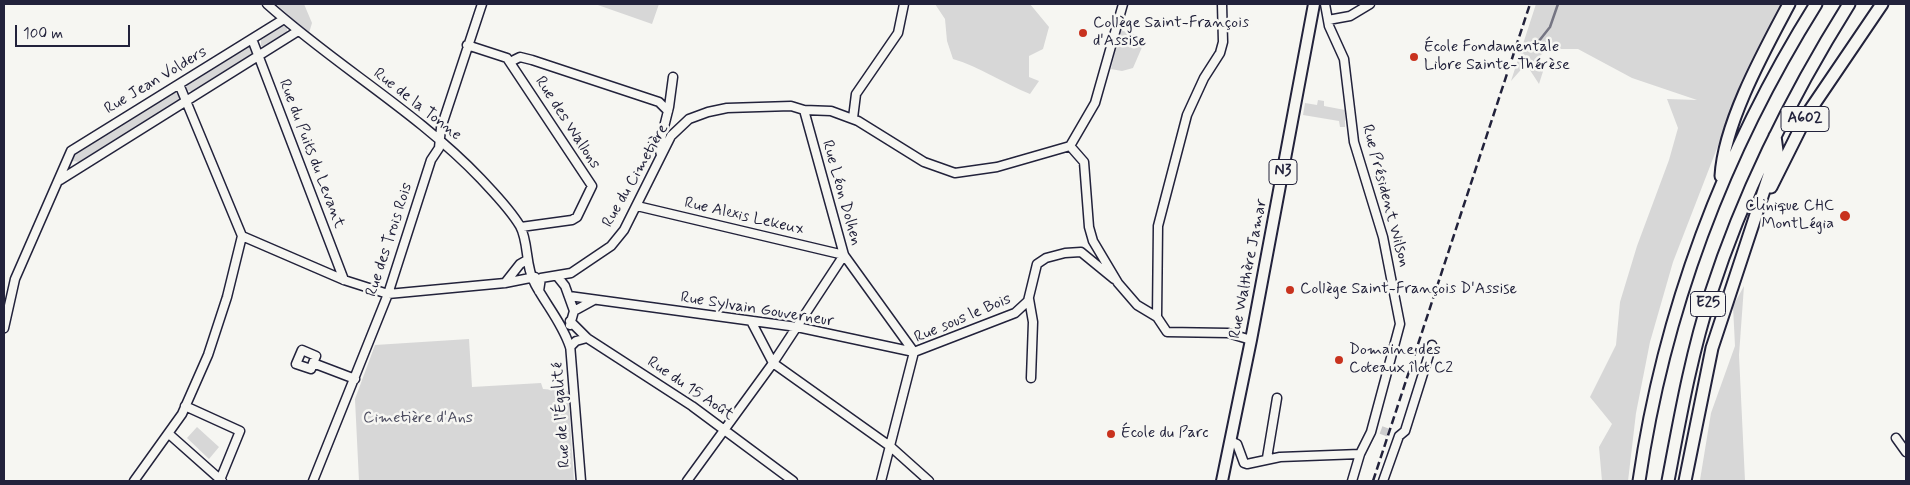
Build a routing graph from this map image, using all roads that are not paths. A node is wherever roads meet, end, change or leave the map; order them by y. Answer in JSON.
{"nodes":[{"id":1,"x":267,"y":4,"type":"edge"},
{"id":2,"x":482,"y":4,"type":"edge"},
{"id":3,"x":904,"y":4,"type":"edge"},
{"id":4,"x":1123,"y":4,"type":"edge"},
{"id":5,"x":1222,"y":4,"type":"edge"},
{"id":6,"x":1314,"y":4,"type":"edge"},
{"id":7,"x":1325,"y":4,"type":"edge"},
{"id":8,"x":1370,"y":4,"type":"edge"},
{"id":9,"x":1789,"y":4,"type":"edge"},
{"id":10,"x":1816,"y":4,"type":"edge"},
{"id":11,"x":1849,"y":4,"type":"edge"},
{"id":12,"x":1882,"y":4,"type":"edge"},
{"id":13,"x":284,"y":19,"type":"junction"},
{"id":14,"x":1328,"y":20,"type":"junction"},
{"id":15,"x":298,"y":31,"type":"junction"},
{"id":16,"x":252,"y":39,"type":"junction"},
{"id":17,"x":467,"y":45,"type":"junction"},
{"id":18,"x":259,"y":55,"type":"junction"},
{"id":19,"x":510,"y":62,"type":"junction"},
{"id":20,"x":673,"y":77,"type":"dead end"},
{"id":21,"x":180,"y":84,"type":"junction"},
{"id":22,"x":186,"y":100,"type":"junction"},
{"id":23,"x":804,"y":110,"type":"junction"},
{"id":24,"x":668,"y":111,"type":"junction"},
{"id":25,"x":853,"y":118,"type":"junction"},
{"id":26,"x":1775,"y":134,"type":"junction"},
{"id":27,"x":439,"y":138,"type":"junction"},
{"id":28,"x":1070,"y":146,"type":"junction"},
{"id":29,"x":661,"y":155,"type":"junction"},
{"id":30,"x":60,"y":180,"type":"junction"},
{"id":31,"x":1721,"y":183,"type":"junction"},
{"id":32,"x":637,"y":206,"type":"junction"},
{"id":33,"x":521,"y":227,"type":"junction"},
{"id":34,"x":242,"y":236,"type":"junction"},
{"id":35,"x":1746,"y":244,"type":"junction"},
{"id":36,"x":844,"y":255,"type":"junction"},
{"id":37,"x":527,"y":260,"type":"junction"},
{"id":38,"x":571,"y":273,"type":"junction"},
{"id":39,"x":545,"y":276,"type":"junction"},
{"id":40,"x":557,"y":276,"type":"junction"},
{"id":41,"x":532,"y":278,"type":"junction"},
{"id":42,"x":344,"y":280,"type":"junction"},
{"id":43,"x":505,"y":283,"type":"junction"},
{"id":44,"x":1118,"y":283,"type":"junction"},
{"id":45,"x":565,"y":286,"type":"junction"},
{"id":46,"x":539,"y":291,"type":"junction"},
{"id":47,"x":388,"y":294,"type":"junction"},
{"id":48,"x":569,"y":296,"type":"junction"},
{"id":49,"x":1029,"y":299,"type":"junction"},
{"id":50,"x":594,"y":300,"type":"junction"},
{"id":51,"x":574,"y":311,"type":"junction"},
{"id":52,"x":1157,"y":317,"type":"junction"},
{"id":53,"x":570,"y":321,"type":"junction"},
{"id":54,"x":751,"y":321,"type":"junction"},
{"id":55,"x":561,"y":324,"type":"junction"},
{"id":56,"x":4,"y":328,"type":"edge"},
{"id":57,"x":797,"y":328,"type":"junction"},
{"id":58,"x":587,"y":338,"type":"junction"},
{"id":59,"x":1251,"y":340,"type":"junction"},
{"id":60,"x":1432,"y":345,"type":"dead end"},
{"id":61,"x":570,"y":347,"type":"junction"},
{"id":62,"x":914,"y":352,"type":"junction"},
{"id":63,"x":314,"y":363,"type":"dead end"},
{"id":64,"x":773,"y":363,"type":"junction"},
{"id":65,"x":1031,"y":378,"type":"dead end"},
{"id":66,"x":355,"y":379,"type":"junction"},
{"id":67,"x":1277,"y":398,"type":"dead end"},
{"id":68,"x":186,"y":406,"type":"junction"},
{"id":69,"x":1373,"y":427,"type":"junction"},
{"id":70,"x":725,"y":429,"type":"junction"},
{"id":71,"x":1381,"y":430,"type":"tunnel mouth"},
{"id":72,"x":168,"y":434,"type":"junction"},
{"id":73,"x":1896,"y":438,"type":"dead end"},
{"id":74,"x":1230,"y":440,"type":"junction"},
{"id":75,"x":891,"y":447,"type":"junction"},
{"id":76,"x":1906,"y":452,"type":"edge"},
{"id":77,"x":1360,"y":454,"type":"junction"},
{"id":78,"x":1267,"y":458,"type":"junction"},
{"id":79,"x":221,"y":480,"type":"edge"},
{"id":80,"x":134,"y":481,"type":"edge"},
{"id":81,"x":313,"y":481,"type":"edge"},
{"id":82,"x":580,"y":481,"type":"edge"},
{"id":83,"x":687,"y":481,"type":"edge"},
{"id":84,"x":793,"y":481,"type":"edge"},
{"id":85,"x":881,"y":481,"type":"edge"},
{"id":86,"x":929,"y":481,"type":"edge"},
{"id":87,"x":1222,"y":481,"type":"edge"},
{"id":88,"x":1352,"y":481,"type":"edge"},
{"id":89,"x":1383,"y":481,"type":"edge"},
{"id":90,"x":1639,"y":481,"type":"edge"},
{"id":91,"x":1668,"y":481,"type":"edge"},
{"id":92,"x":1685,"y":481,"type":"edge"}],
"edges":[{"from":1,"to":13,"type":"street","name":"Rue de la Tonne"},
{"from":2,"to":17,"type":"street","name":"Rue des Trois Rois"},
{"from":3,"to":25,"type":"street"},
{"from":4,"to":28,"type":"street"},
{"from":5,"to":52,"type":"street"},
{"from":6,"to":59,"type":"main road","name":"Rue Walthère Jamar","number":"N3"},
{"from":7,"to":14,"type":"street","name":"Rue Président Wilson"},
{"from":8,"to":14,"type":"street"},
{"from":9,"to":31,"type":"highway"},
{"from":10,"to":31,"type":"highway","number":"E25"},
{"from":11,"to":26,"type":"highway","number":"E25"},
{"from":12,"to":35,"type":"highway","number":"A602"},
{"from":13,"to":15,"type":"street","name":"Rue de la Tonne"},
{"from":13,"to":16,"type":"street","name":"Rue Jean Volders"},
{"from":14,"to":69,"type":"street","name":"Rue Président Wilson"},
{"from":15,"to":18,"type":"street","name":"Rue Jean Volders"},
{"from":15,"to":27,"type":"street","name":"Rue de la Tonne"},
{"from":16,"to":18,"type":"street","name":"Rue du Puits du Levant"},
{"from":16,"to":21,"type":"street","name":"Rue Jean Volders"},
{"from":17,"to":19,"type":"street"},
{"from":17,"to":27,"type":"street","name":"Rue des Trois Rois"},
{"from":18,"to":22,"type":"street","name":"Rue Jean Volders"},
{"from":18,"to":42,"type":"street","name":"Rue du Puits du Levant"},
{"from":19,"to":24,"type":"street"},
{"from":19,"to":33,"type":"street","name":"Rue des Wallons"},
{"from":20,"to":24,"type":"street"},
{"from":21,"to":22,"type":"street"},
{"from":21,"to":30,"type":"street","name":"Rue Jean Volders"},
{"from":22,"to":30,"type":"street","name":"Rue Jean Volders"},
{"from":22,"to":34,"type":"street"},
{"from":23,"to":25,"type":"street","name":"Rue du Cimetière"},
{"from":23,"to":29,"type":"street","name":"Rue du Cimetière"},
{"from":23,"to":36,"type":"street","name":"Rue Léon Dolhen"},
{"from":24,"to":29,"type":"street"},
{"from":25,"to":28,"type":"street","name":"Rue du Cimetière"},
{"from":26,"to":35,"type":"highway"},
{"from":26,"to":91,"type":"highway","number":"E25"},
{"from":27,"to":33,"type":"street","name":"Rue de la Tonne"},
{"from":27,"to":47,"type":"street","name":"Rue des Trois Rois"},
{"from":28,"to":44,"type":"street"},
{"from":29,"to":32,"type":"street","name":"Rue du Cimetière"},
{"from":30,"to":56,"type":"street","name":"Rue Jean Volders"},
{"from":31,"to":90,"type":"highway","number":"E25"},
{"from":32,"to":36,"type":"street","name":"Rue Alexis Lekeux"},
{"from":32,"to":38,"type":"street","name":"Rue du Cimetière"},
{"from":33,"to":37,"type":"street","name":"Rue de la Tonne"},
{"from":34,"to":42,"type":"street"},
{"from":34,"to":68,"type":"street"},
{"from":35,"to":92,"type":"highway","number":"A602"},
{"from":36,"to":57,"type":"street"},
{"from":36,"to":62,"type":"street","name":"Rue Léon Dolhen"},
{"from":37,"to":41,"type":"street","name":"Rue de la Tonne"},
{"from":37,"to":43,"type":"street"},
{"from":38,"to":40,"type":"street","name":"Rue du Cimetière"},
{"from":38,"to":45,"type":"street"},
{"from":39,"to":40,"type":"street"},
{"from":39,"to":41,"type":"street"},
{"from":39,"to":46,"type":"street"},
{"from":40,"to":45,"type":"street"},
{"from":41,"to":43,"type":"street"},
{"from":41,"to":46,"type":"street","name":"Rue de l'Égalité"},
{"from":42,"to":47,"type":"street"},
{"from":43,"to":47,"type":"street"},
{"from":44,"to":49,"type":"street","name":"Rue sous le Bois"},
{"from":44,"to":52,"type":"street"},
{"from":45,"to":48,"type":"street"},
{"from":46,"to":55,"type":"street","name":"Rue de l'Égalité"},
{"from":47,"to":66,"type":"street","name":"Rue des Trois Rois"},
{"from":48,"to":50,"type":"street","name":"Rue Sylvain Gouverneur"},
{"from":48,"to":51,"type":"street"},
{"from":49,"to":62,"type":"street","name":"Rue sous le Bois"},
{"from":49,"to":65,"type":"street","name":"Rue sous le Bois"},
{"from":50,"to":51,"type":"street"},
{"from":50,"to":54,"type":"street","name":"Rue Sylvain Gouverneur"},
{"from":51,"to":53,"type":"street"},
{"from":52,"to":59,"type":"street"},
{"from":53,"to":55,"type":"street"},
{"from":53,"to":58,"type":"street","name":"Rue du 15 Août"},
{"from":53,"to":61,"type":"street","name":"Rue de l'Égalité"},
{"from":54,"to":57,"type":"street","name":"Rue Sylvain Gouverneur"},
{"from":54,"to":64,"type":"street"},
{"from":55,"to":61,"type":"street","name":"Rue de l'Égalité"},
{"from":57,"to":62,"type":"street","name":"Rue Sylvain Gouverneur"},
{"from":57,"to":64,"type":"street"},
{"from":58,"to":61,"type":"street"},
{"from":58,"to":70,"type":"street","name":"Rue du 15 Août"},
{"from":59,"to":74,"type":"main road","name":"Rue Walthère Jamar","number":"N3"},
{"from":60,"to":89,"type":"street"},
{"from":61,"to":82,"type":"street","name":"Rue de l'Égalité"},
{"from":62,"to":75,"type":"street","name":"Rue sous le Bois"},
{"from":63,"to":66,"type":"street"},
{"from":64,"to":70,"type":"street"},
{"from":64,"to":75,"type":"street"},
{"from":66,"to":81,"type":"street","name":"Rue des Trois Rois"},
{"from":67,"to":78,"type":"street"},
{"from":68,"to":72,"type":"street"},
{"from":68,"to":79,"type":"street"},
{"from":69,"to":71,"type":"street"},
{"from":69,"to":77,"type":"street","name":"Rue Président Wilson"},
{"from":70,"to":83,"type":"street"},
{"from":70,"to":84,"type":"street","name":"Rue du 15 Août"},
{"from":72,"to":79,"type":"street"},
{"from":72,"to":80,"type":"street"},
{"from":73,"to":76,"type":"street"},
{"from":74,"to":78,"type":"street"},
{"from":74,"to":87,"type":"main road","name":"Rue Walthère Jamar","number":"N3"},
{"from":75,"to":85,"type":"street","name":"Rue sous le Bois"},
{"from":75,"to":86,"type":"street"},
{"from":77,"to":78,"type":"street"},
{"from":77,"to":88,"type":"street","name":"Rue Président Wilson"}]}
